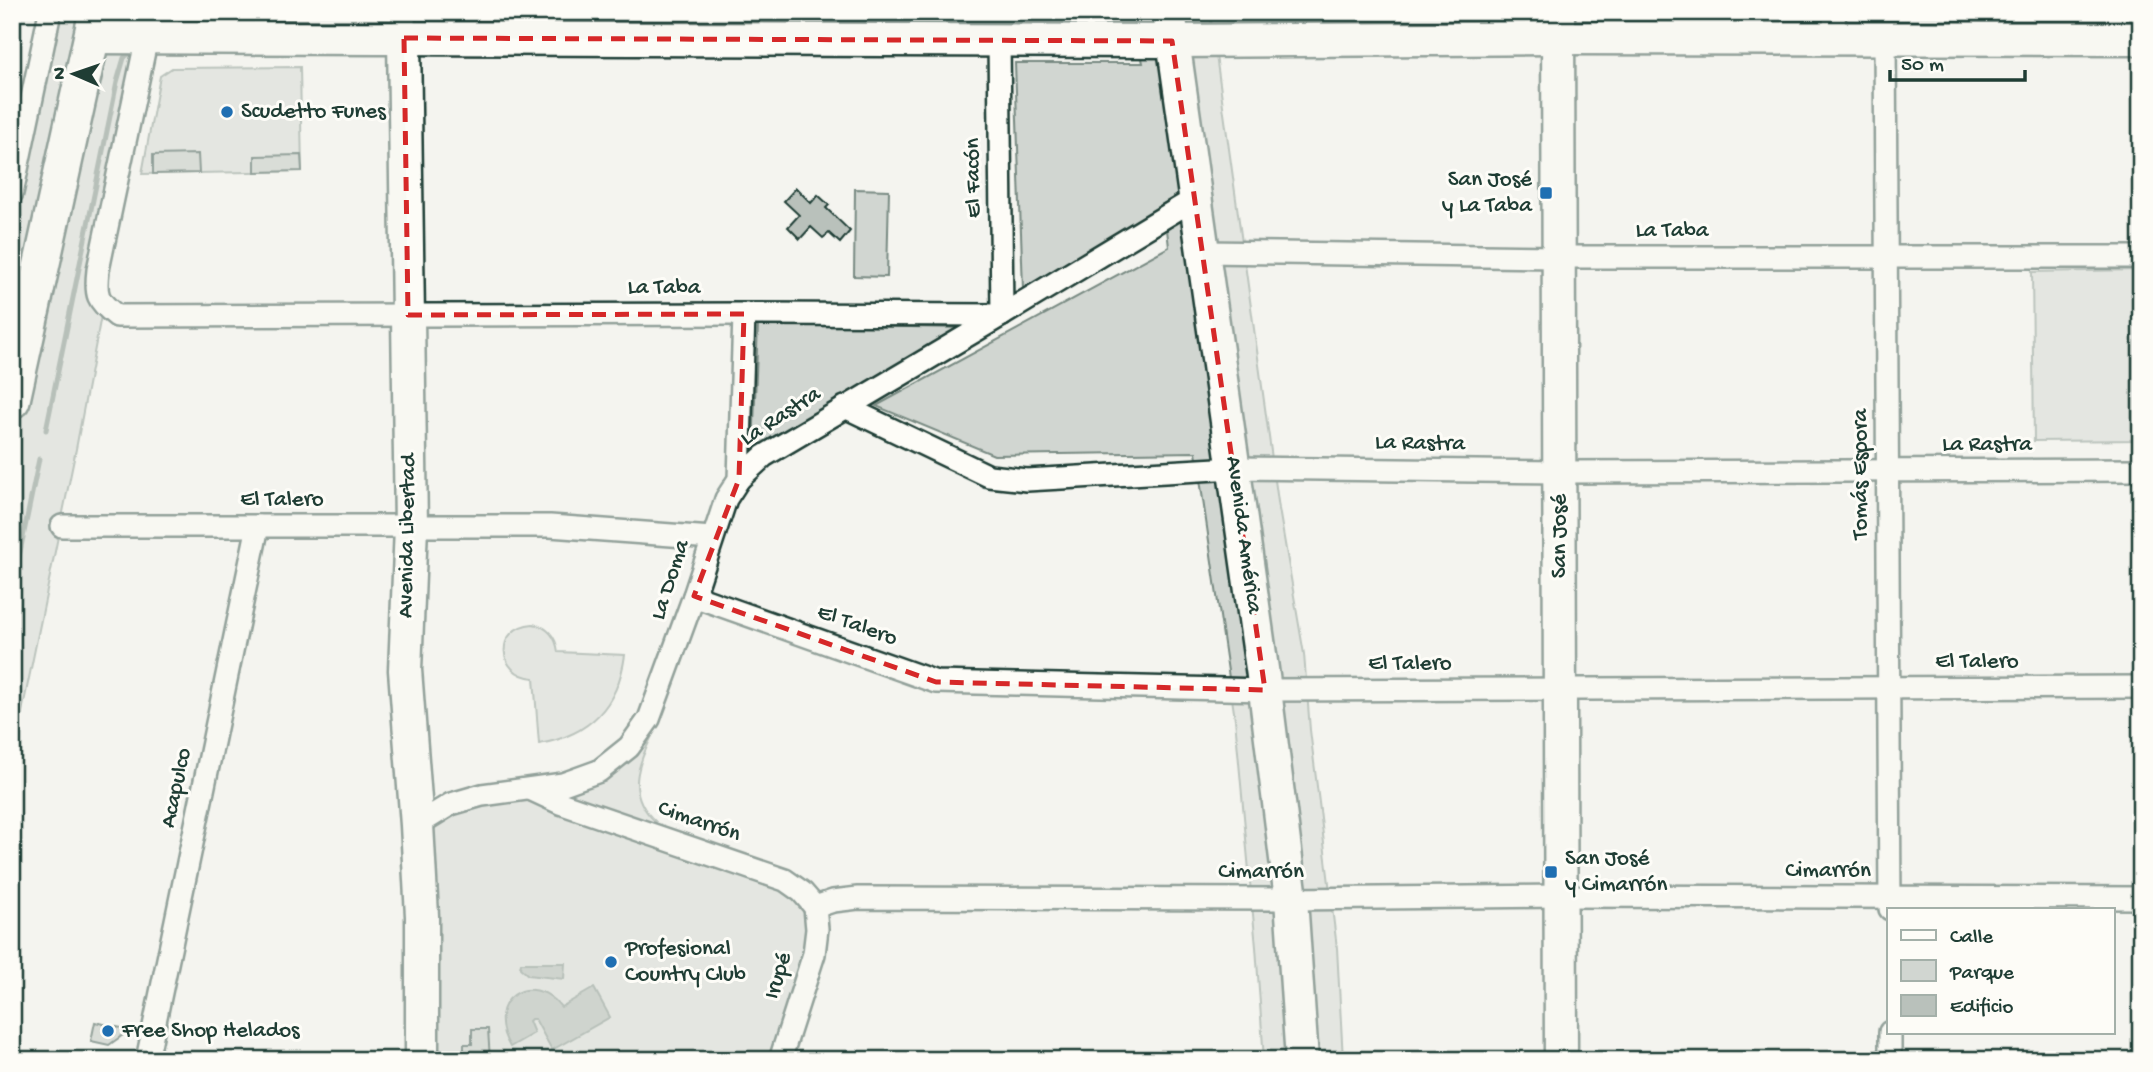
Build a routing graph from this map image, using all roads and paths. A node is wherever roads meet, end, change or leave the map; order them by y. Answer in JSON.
{"nodes":[{"id":1,"x":50,"y":12,"type":"edge"},
{"id":2,"x":94,"y":24,"type":"edge"},
{"id":3,"x":404,"y":25,"type":"edge"},
{"id":4,"x":1558,"y":25,"type":"edge"},
{"id":5,"x":1834,"y":25,"type":"edge"},
{"id":6,"x":1171,"y":27,"type":"edge"},
{"id":7,"x":147,"y":37,"type":"junction"},
{"id":8,"x":1885,"y":38,"type":"junction"},
{"id":9,"x":2141,"y":39,"type":"edge"},
{"id":10,"x":999,"y":40,"type":"junction"},
{"id":11,"x":13,"y":187,"type":"edge"},
{"id":12,"x":1196,"y":198,"type":"junction"},
{"id":13,"x":1204,"y":252,"type":"junction"},
{"id":14,"x":1559,"y":257,"type":"junction"},
{"id":15,"x":1886,"y":257,"type":"junction"},
{"id":16,"x":2141,"y":257,"type":"edge"},
{"id":17,"x":744,"y":313,"type":"junction"},
{"id":18,"x":408,"y":315,"type":"junction"},
{"id":19,"x":1002,"y":316,"type":"junction"},
{"id":20,"x":13,"y":394,"type":"edge"},
{"id":21,"x":845,"y":407,"type":"junction"},
{"id":22,"x":1234,"y":468,"type":"junction"},
{"id":23,"x":2141,"y":470,"type":"edge"},
{"id":24,"x":1887,"y":471,"type":"junction"},
{"id":25,"x":1559,"y":472,"type":"junction"},
{"id":26,"x":739,"y":479,"type":"junction"},
{"id":27,"x":62,"y":526,"type":"dead end"},
{"id":28,"x":258,"y":526,"type":"junction"},
{"id":29,"x":411,"y":527,"type":"junction"},
{"id":30,"x":712,"y":538,"type":"junction"},
{"id":31,"x":694,"y":596,"type":"junction"},
{"id":32,"x":2141,"y":687,"type":"edge"},
{"id":33,"x":1888,"y":688,"type":"junction"},
{"id":34,"x":1265,"y":690,"type":"junction"},
{"id":35,"x":1560,"y":690,"type":"junction"},
{"id":36,"x":530,"y":789,"type":"junction"},
{"id":37,"x":417,"y":825,"type":"junction"},
{"id":38,"x":1561,"y":896,"type":"junction"},
{"id":39,"x":2141,"y":898,"type":"edge"},
{"id":40,"x":1292,"y":899,"type":"junction"},
{"id":41,"x":1889,"y":903,"type":"edge"},
{"id":42,"x":815,"y":907,"type":"junction"},
{"id":43,"x":1890,"y":1034,"type":"edge"},
{"id":44,"x":147,"y":1060,"type":"edge"},
{"id":45,"x":422,"y":1060,"type":"edge"},
{"id":46,"x":780,"y":1060,"type":"edge"},
{"id":47,"x":1302,"y":1060,"type":"edge"},
{"id":48,"x":1561,"y":1060,"type":"edge"},
{"id":49,"x":1890,"y":1060,"type":"edge"}],
"edges":[{"from":1,"to":11,"type":"street"},
{"from":2,"to":7,"type":"street"},
{"from":2,"to":20,"type":"main road"},
{"from":3,"to":7,"type":"street"},
{"from":3,"to":10,"type":"street"},
{"from":3,"to":18,"type":"street","name":"Avenida Libertad"},
{"from":4,"to":5,"type":"street"},
{"from":4,"to":6,"type":"street"},
{"from":4,"to":14,"type":"street","name":"San José"},
{"from":5,"to":8,"type":"street"},
{"from":6,"to":10,"type":"street"},
{"from":6,"to":12,"type":"street","name":"Avenida América"},
{"from":7,"to":18,"type":"street","name":"La Taba"},
{"from":8,"to":9,"type":"street"},
{"from":8,"to":15,"type":"street","name":"Tomás Espora"},
{"from":10,"to":19,"type":"street","name":"El Facón"},
{"from":12,"to":13,"type":"street","name":"Avenida América"},
{"from":12,"to":19,"type":"street"},
{"from":13,"to":14,"type":"street","name":"La Taba"},
{"from":13,"to":22,"type":"street","name":"Avenida América"},
{"from":14,"to":15,"type":"street","name":"La Taba"},
{"from":14,"to":25,"type":"street","name":"San José"},
{"from":15,"to":16,"type":"street","name":"La Taba"},
{"from":15,"to":24,"type":"street","name":"Tomás Espora"},
{"from":17,"to":18,"type":"street","name":"La Taba"},
{"from":17,"to":19,"type":"street","name":"La Taba"},
{"from":17,"to":26,"type":"street","name":"La Doma"},
{"from":18,"to":29,"type":"street","name":"Avenida Libertad"},
{"from":19,"to":21,"type":"street"},
{"from":21,"to":22,"type":"street","name":"La Rastra"},
{"from":21,"to":26,"type":"street","name":"La Rastra"},
{"from":22,"to":25,"type":"street","name":"La Rastra"},
{"from":22,"to":34,"type":"street","name":"Avenida América"},
{"from":23,"to":24,"type":"street","name":"La Rastra"},
{"from":24,"to":25,"type":"street","name":"La Rastra"},
{"from":24,"to":33,"type":"street","name":"Tomás Espora"},
{"from":25,"to":35,"type":"street","name":"San José"},
{"from":26,"to":30,"type":"street","name":"La Doma"},
{"from":27,"to":28,"type":"street","name":"El Talero"},
{"from":28,"to":29,"type":"street","name":"El Talero"},
{"from":28,"to":44,"type":"street","name":"Acapulco"},
{"from":29,"to":30,"type":"street","name":"El Talero"},
{"from":29,"to":37,"type":"street","name":"Avenida Libertad"},
{"from":30,"to":31,"type":"street","name":"La Doma"},
{"from":31,"to":34,"type":"street","name":"El Talero"},
{"from":31,"to":36,"type":"street","name":"La Doma"},
{"from":32,"to":33,"type":"street","name":"El Talero"},
{"from":33,"to":35,"type":"street","name":"El Talero"},
{"from":33,"to":41,"type":"street","name":"Tomás Espora"},
{"from":34,"to":35,"type":"street","name":"El Talero"},
{"from":34,"to":40,"type":"street","name":"Avenida América"},
{"from":35,"to":38,"type":"street","name":"San José"},
{"from":36,"to":37,"type":"street"},
{"from":36,"to":42,"type":"street","name":"Cimarrón"},
{"from":37,"to":45,"type":"street","name":"Avenida Libertad"},
{"from":38,"to":40,"type":"street","name":"Cimarrón"},
{"from":38,"to":41,"type":"street","name":"Cimarrón"},
{"from":38,"to":48,"type":"street","name":"San José"},
{"from":39,"to":41,"type":"street","name":"Cimarrón"},
{"from":40,"to":42,"type":"street","name":"Cimarrón"},
{"from":40,"to":47,"type":"street","name":"Avenida América"},
{"from":42,"to":46,"type":"street","name":"Irupé"},
{"from":43,"to":49,"type":"street"}]}
